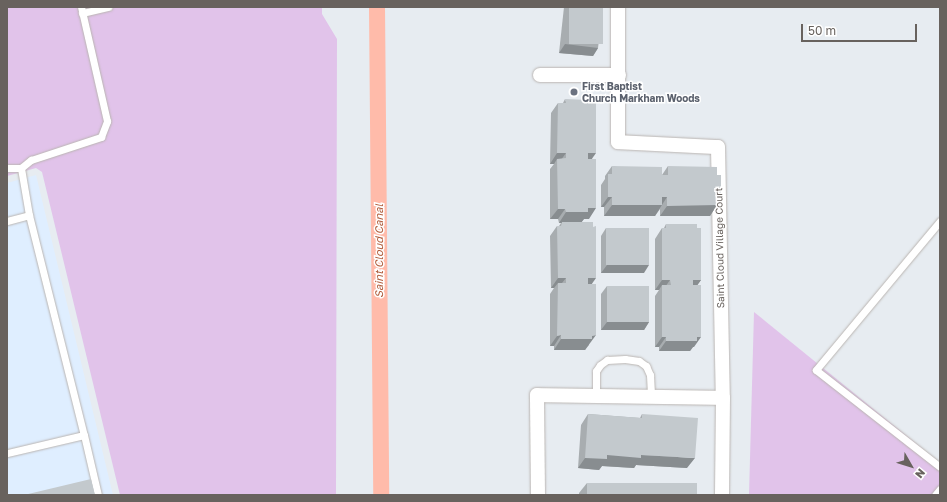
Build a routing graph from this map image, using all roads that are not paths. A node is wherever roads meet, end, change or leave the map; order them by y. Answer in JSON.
{"nodes":[{"id":1,"x":108,"y":7,"type":"edge"},
{"id":2,"x":618,"y":7,"type":"edge"},
{"id":3,"x":82,"y":10,"type":"edge"},
{"id":4,"x":540,"y":75,"type":"dead end"},
{"id":5,"x":619,"y":75,"type":"junction"},
{"id":6,"x":7,"y":168,"type":"edge"},
{"id":7,"x":21,"y":168,"type":"junction"},
{"id":8,"x":29,"y":215,"type":"junction"},
{"id":9,"x":7,"y":221,"type":"edge"},
{"id":10,"x":940,"y":221,"type":"edge"},
{"id":11,"x":596,"y":396,"type":"junction"},
{"id":12,"x":652,"y":397,"type":"junction"},
{"id":13,"x":723,"y":398,"type":"junction"},
{"id":14,"x":84,"y":435,"type":"junction"},
{"id":15,"x":7,"y":453,"type":"edge"},
{"id":16,"x":940,"y":467,"type":"edge"},
{"id":17,"x":940,"y":489,"type":"edge"},
{"id":18,"x":98,"y":495,"type":"edge"},
{"id":19,"x":538,"y":495,"type":"edge"},
{"id":20,"x":722,"y":495,"type":"edge"},
{"id":21,"x":935,"y":495,"type":"edge"}],
"edges":[{"from":1,"to":3,"type":"lane"},
{"from":2,"to":5,"type":"street","name":"Saint Cloud Village Court"},
{"from":3,"to":7,"type":"lane"},
{"from":4,"to":5,"type":"street"},
{"from":5,"to":13,"type":"street","name":"Saint Cloud Village Court"},
{"from":6,"to":7,"type":"lane"},
{"from":7,"to":8,"type":"lane"},
{"from":8,"to":9,"type":"lane"},
{"from":8,"to":14,"type":"lane"},
{"from":10,"to":16,"type":"lane"},
{"from":11,"to":12,"type":"street"},
{"from":11,"to":12,"type":"lane"},
{"from":11,"to":19,"type":"street"},
{"from":12,"to":13,"type":"street"},
{"from":13,"to":20,"type":"street","name":"Saint Cloud Village Court"},
{"from":14,"to":15,"type":"lane"},
{"from":14,"to":18,"type":"lane"},
{"from":17,"to":21,"type":"lane"}]}
